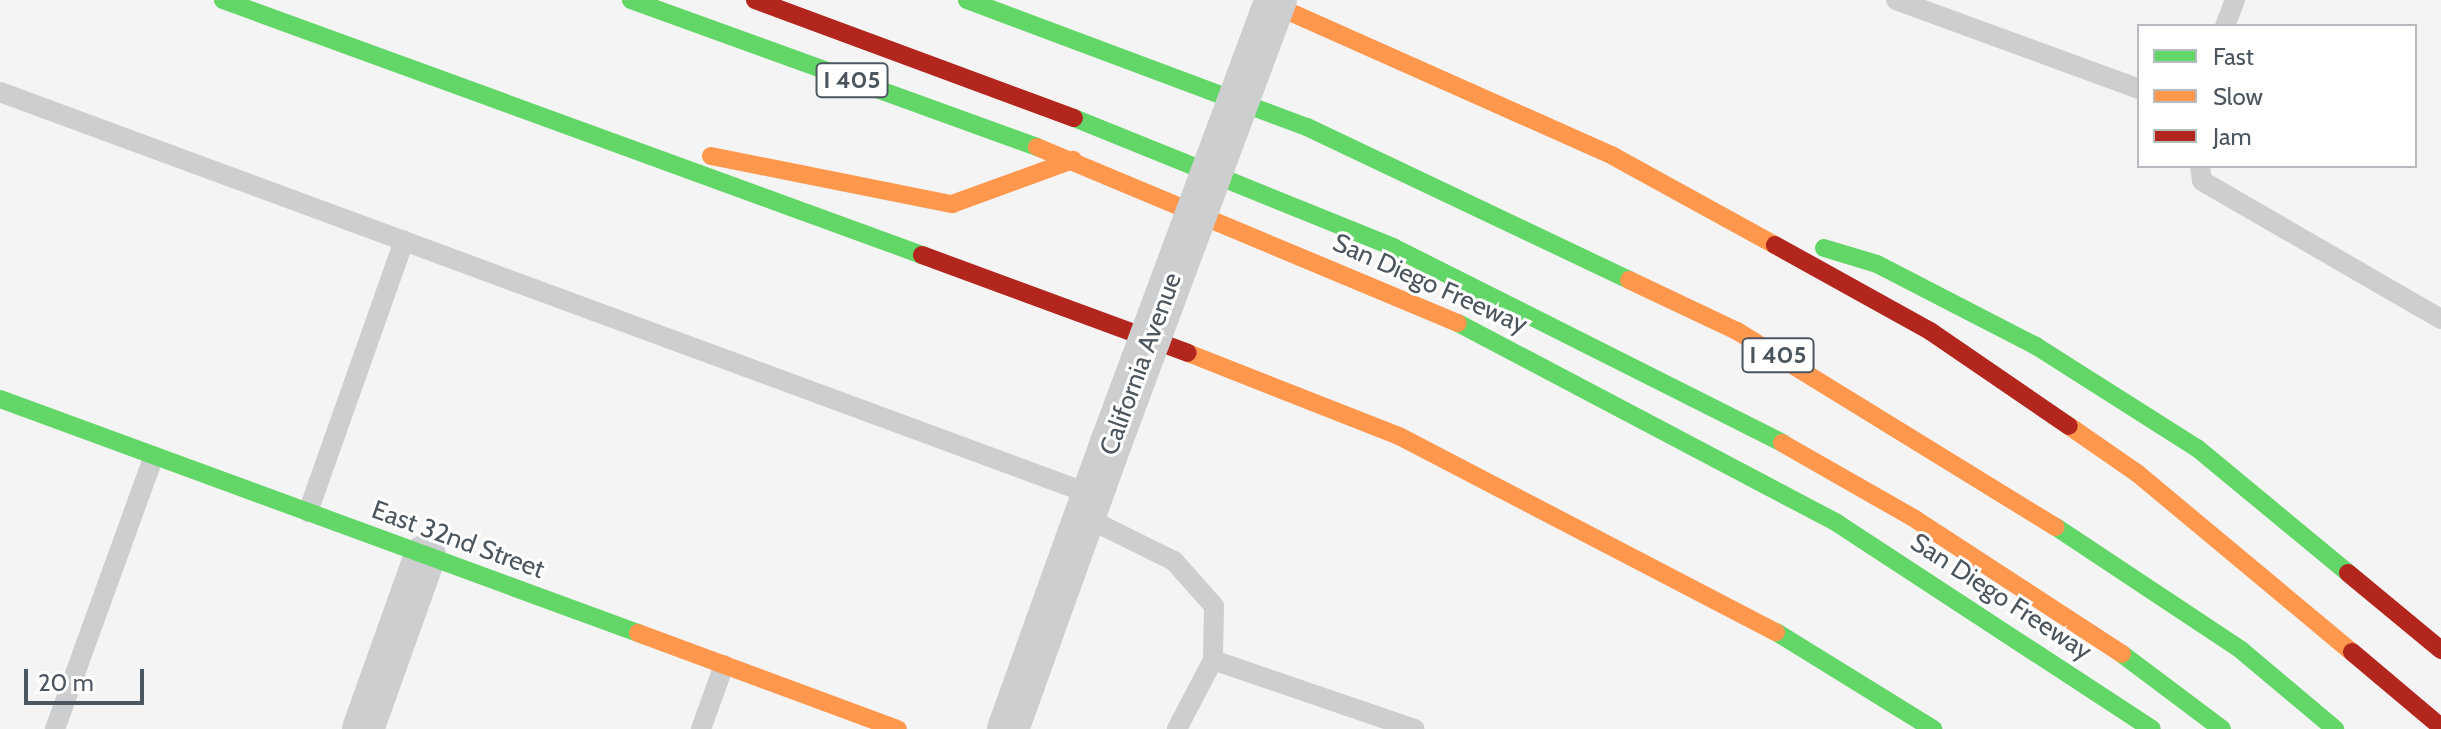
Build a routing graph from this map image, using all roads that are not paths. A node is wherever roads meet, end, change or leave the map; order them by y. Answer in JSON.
{"nodes":[{"id":1,"x":223,"y":0,"type":"edge"},
{"id":2,"x":631,"y":0,"type":"edge"},
{"id":3,"x":755,"y":0,"type":"edge"},
{"id":4,"x":967,"y":0,"type":"edge"},
{"id":5,"x":1263,"y":0,"type":"edge"},
{"id":6,"x":1276,"y":0,"type":"edge"},
{"id":7,"x":1896,"y":0,"type":"edge"},
{"id":8,"x":2235,"y":0,"type":"edge"},
{"id":9,"x":2226,"y":24,"type":"edge"},
{"id":10,"x":2137,"y":88,"type":"edge"},
{"id":11,"x":0,"y":92,"type":"edge"},
{"id":12,"x":571,"y":128,"type":"junction"},
{"id":13,"x":1073,"y":160,"type":"junction"},
{"id":14,"x":2200,"y":168,"type":"edge"},
{"id":15,"x":1757,"y":229,"type":"junction"},
{"id":16,"x":404,"y":241,"type":"junction"},
{"id":17,"x":2441,"y":319,"type":"edge"},
{"id":18,"x":0,"y":399,"type":"edge"},
{"id":19,"x":154,"y":456,"type":"junction"},
{"id":20,"x":1089,"y":506,"type":"junction"},
{"id":21,"x":308,"y":512,"type":"junction"},
{"id":22,"x":425,"y":556,"type":"junction"},
{"id":23,"x":2400,"y":613,"type":"junction"},
{"id":24,"x":2441,"y":628,"type":"edge"},
{"id":25,"x":2441,"y":650,"type":"edge"},
{"id":26,"x":1213,"y":660,"type":"junction"},
{"id":27,"x":724,"y":665,"type":"junction"},
{"id":28,"x":1871,"y":688,"type":"junction"},
{"id":29,"x":2441,"y":727,"type":"edge"},
{"id":30,"x":55,"y":729,"type":"edge"},
{"id":31,"x":363,"y":729,"type":"edge"},
{"id":32,"x":701,"y":729,"type":"edge"},
{"id":33,"x":898,"y":729,"type":"edge"},
{"id":34,"x":1008,"y":729,"type":"edge"},
{"id":35,"x":1177,"y":729,"type":"edge"},
{"id":36,"x":1415,"y":729,"type":"edge"},
{"id":37,"x":1917,"y":729,"type":"edge"},
{"id":38,"x":1933,"y":729,"type":"edge"},
{"id":39,"x":2152,"y":729,"type":"edge"},
{"id":40,"x":2222,"y":729,"type":"edge"},
{"id":41,"x":2335,"y":729,"type":"edge"}],
"edges":[{"from":1,"to":12,"type":"main road"},
{"from":2,"to":13,"type":"main road","name":"San Diego Freeway","number":"I 405"},
{"from":3,"to":40,"type":"main road"},
{"from":4,"to":41,"type":"main road","number":"I 405"},
{"from":5,"to":15,"type":"main road"},
{"from":6,"to":20,"type":"street","name":"California Avenue","bridge":true},
{"from":7,"to":10,"type":"lane"},
{"from":8,"to":9,"type":"lane"},
{"from":11,"to":16,"type":"lane"},
{"from":12,"to":13,"type":"main road"},
{"from":12,"to":28,"type":"main road"},
{"from":13,"to":39,"type":"main road","name":"San Diego Freeway","number":"I 405"},
{"from":14,"to":17,"type":"lane"},
{"from":15,"to":23,"type":"main road"},
{"from":15,"to":29,"type":"main road"},
{"from":16,"to":20,"type":"lane"},
{"from":16,"to":21,"type":"lane"},
{"from":18,"to":19,"type":"main road","name":"East 32nd Street"},
{"from":19,"to":21,"type":"main road","name":"East 32nd Street"},
{"from":19,"to":30,"type":"lane"},
{"from":20,"to":26,"type":"lane"},
{"from":20,"to":34,"type":"street","name":"California Avenue"},
{"from":21,"to":22,"type":"main road","name":"East 32nd Street"},
{"from":22,"to":27,"type":"main road","name":"East 32nd Street"},
{"from":22,"to":31,"type":"street"},
{"from":23,"to":24,"type":"main road"},
{"from":23,"to":25,"type":"main road"},
{"from":26,"to":35,"type":"lane"},
{"from":26,"to":36,"type":"lane"},
{"from":27,"to":32,"type":"lane"},
{"from":27,"to":33,"type":"main road","name":"East 32nd Street"},
{"from":28,"to":37,"type":"main road"},
{"from":28,"to":38,"type":"main road"}]}
